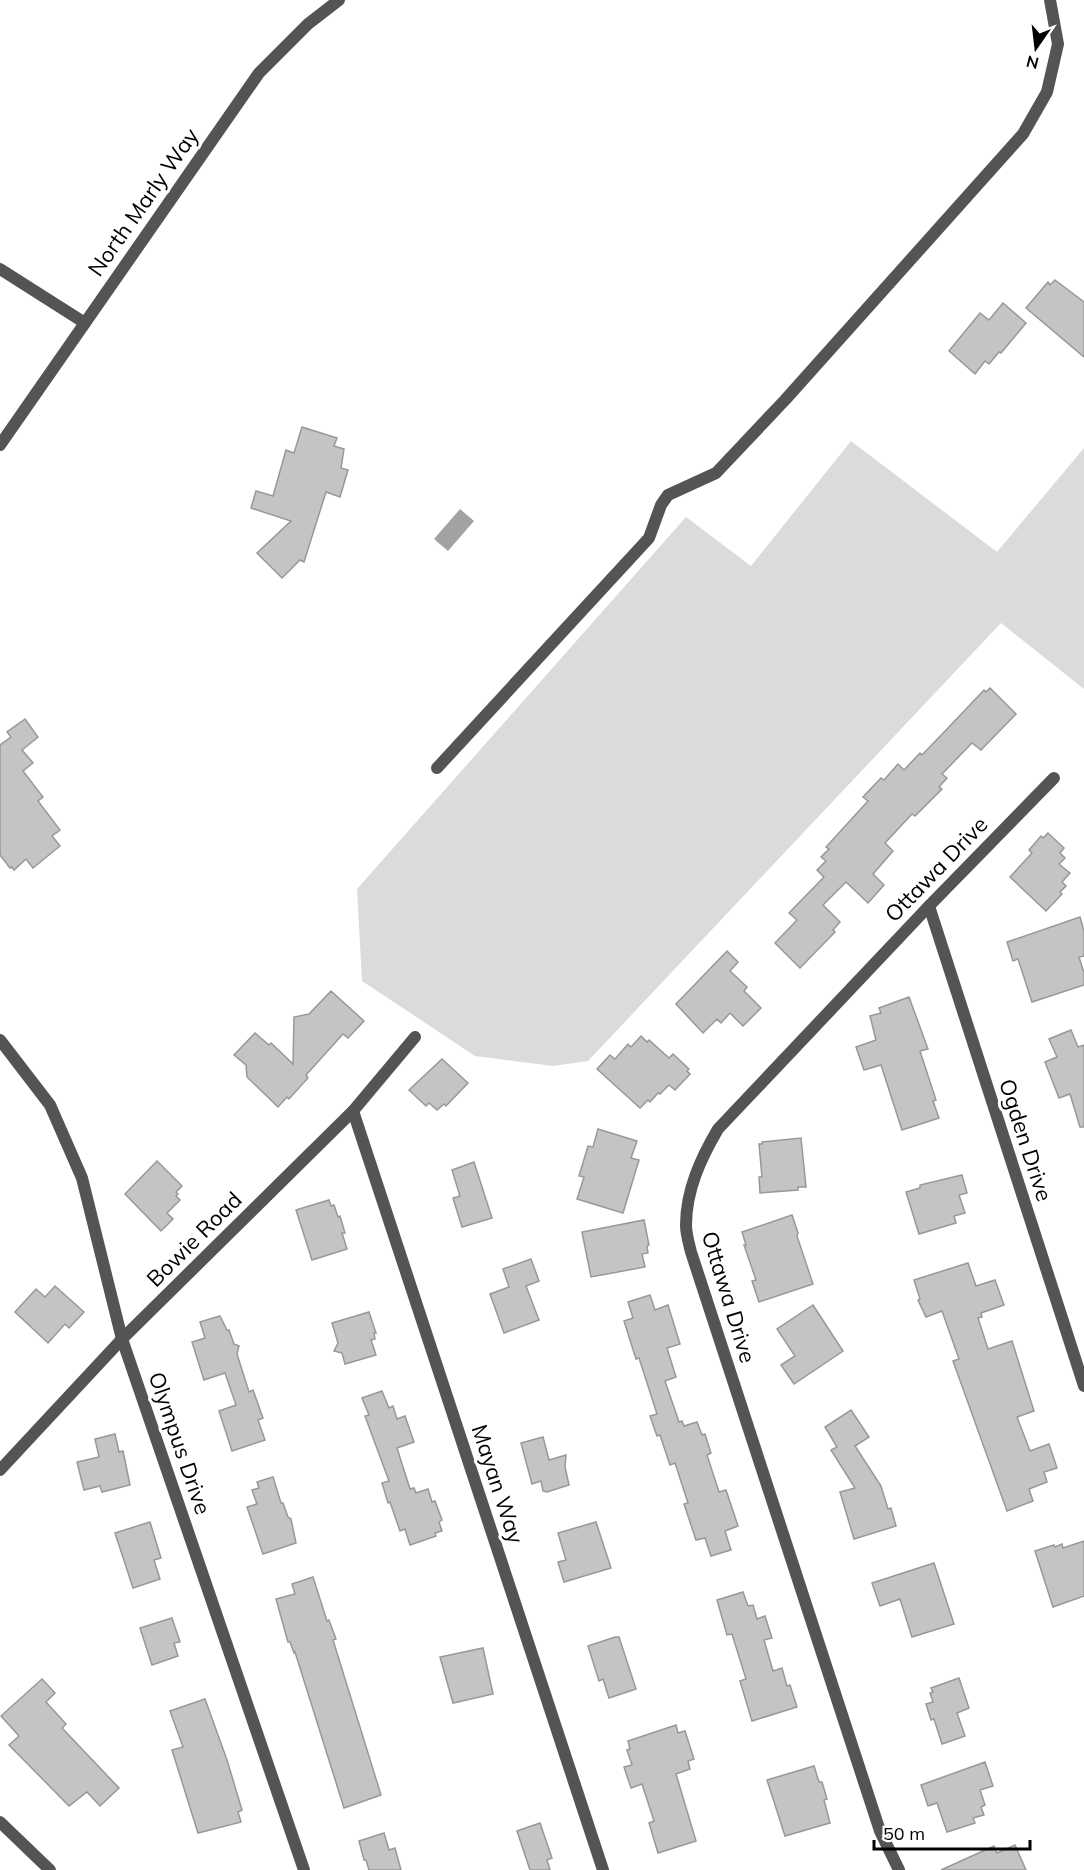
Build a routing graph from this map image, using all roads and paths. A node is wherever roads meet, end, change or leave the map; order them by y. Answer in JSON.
{"nodes":[{"id":1,"x":339,"y":0,"type":"edge"},
{"id":2,"x":1050,"y":0,"type":"edge"},
{"id":3,"x":0,"y":269,"type":"edge"},
{"id":4,"x":84,"y":323,"type":"junction"},
{"id":5,"x":0,"y":445,"type":"edge"},
{"id":6,"x":437,"y":768,"type":"dead end"},
{"id":7,"x":1054,"y":778,"type":"dead end"},
{"id":8,"x":929,"y":906,"type":"junction"},
{"id":9,"x":415,"y":1037,"type":"dead end"},
{"id":10,"x":0,"y":1040,"type":"edge"},
{"id":11,"x":353,"y":1111,"type":"junction"},
{"id":12,"x":122,"y":1339,"type":"junction"},
{"id":13,"x":1084,"y":1386,"type":"edge"},
{"id":14,"x":0,"y":1470,"type":"edge"},
{"id":15,"x":0,"y":1822,"type":"edge"},
{"id":16,"x":50,"y":1870,"type":"edge"},
{"id":17,"x":304,"y":1870,"type":"edge"},
{"id":18,"x":603,"y":1870,"type":"edge"},
{"id":19,"x":899,"y":1870,"type":"edge"}],
"edges":[{"from":1,"to":4,"type":"street","name":"North Marly Way"},
{"from":2,"to":6,"type":"street"},
{"from":3,"to":4,"type":"street"},
{"from":4,"to":5,"type":"street","name":"North Marly Way"},
{"from":7,"to":8,"type":"street","name":"Ottawa Drive"},
{"from":8,"to":13,"type":"street","name":"Ogden Drive"},
{"from":8,"to":19,"type":"street","name":"Ottawa Drive"},
{"from":9,"to":11,"type":"street","name":"Bowie Road"},
{"from":10,"to":12,"type":"street","name":"Olympus Drive"},
{"from":11,"to":12,"type":"street","name":"Bowie Road"},
{"from":11,"to":18,"type":"street","name":"Mayan Way"},
{"from":12,"to":14,"type":"street","name":"Bowie Road"},
{"from":12,"to":17,"type":"street","name":"Olympus Drive"},
{"from":15,"to":16,"type":"street"}]}
